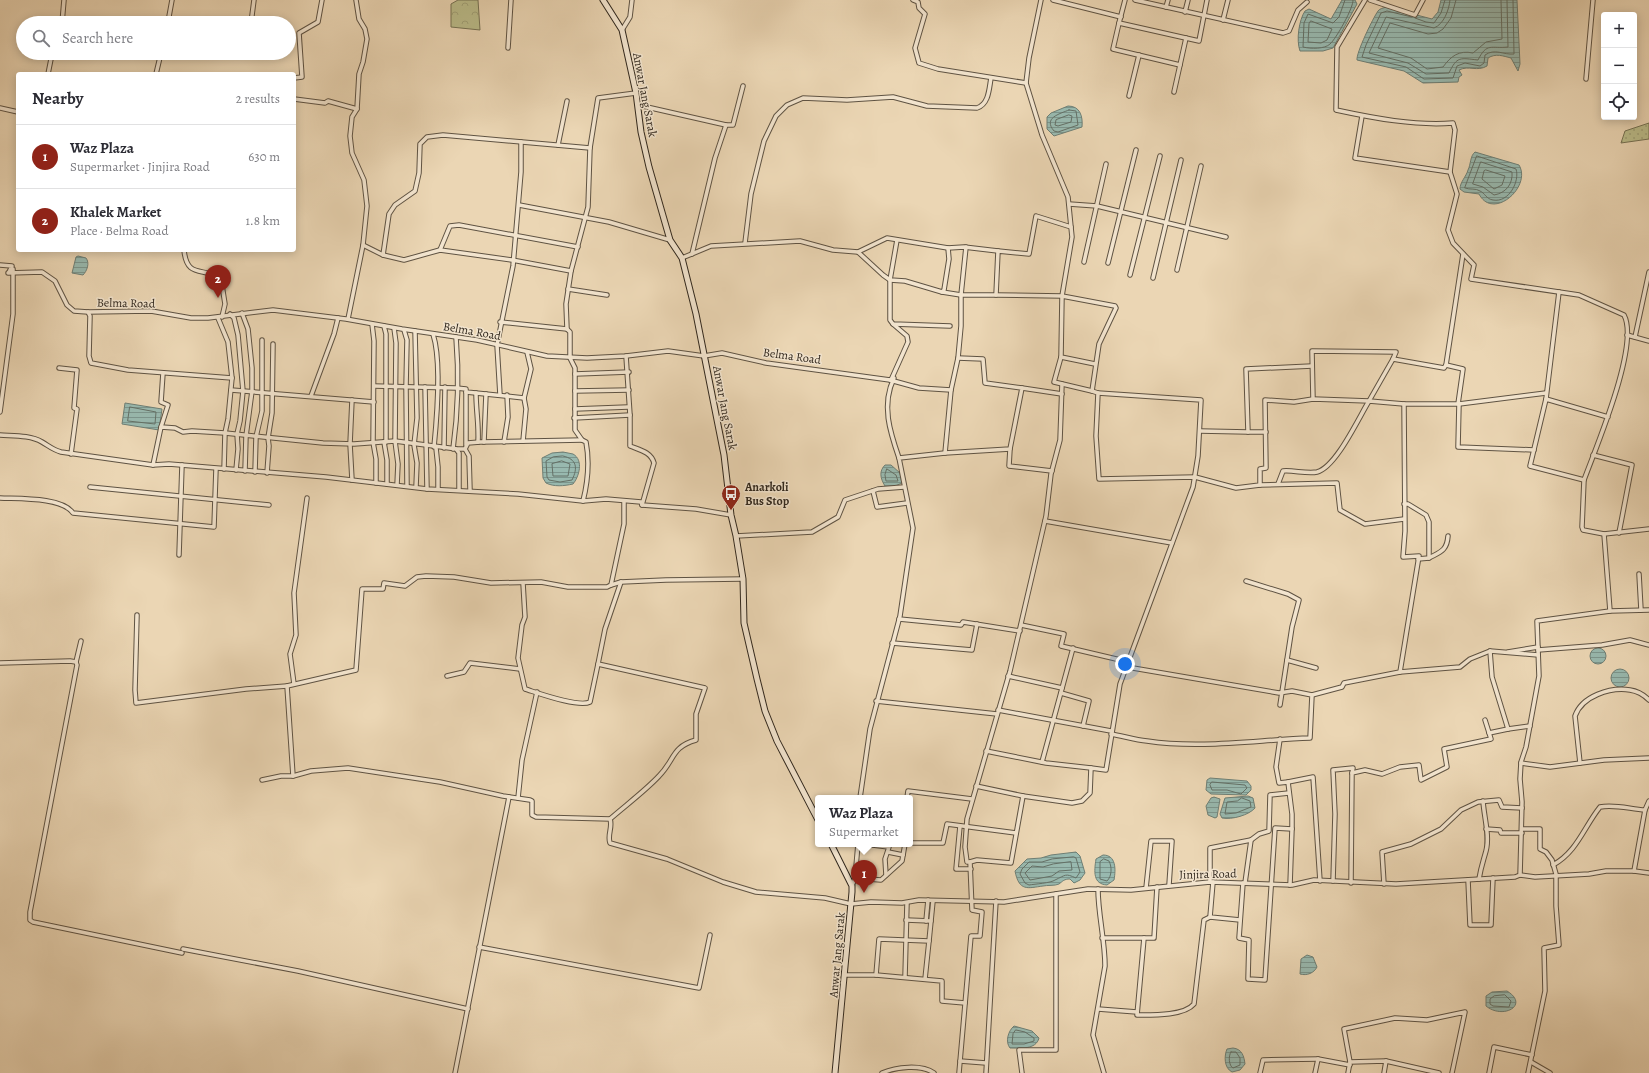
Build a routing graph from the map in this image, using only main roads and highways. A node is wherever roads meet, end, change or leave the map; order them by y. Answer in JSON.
{"nodes":[{"id":1,"x":603,"y":0,"type":"edge"},
{"id":2,"x":815,"y":814,"type":"edge"},
{"id":3,"x":832,"y":847,"type":"edge"},
{"id":4,"x":834,"y":1073,"type":"edge"}],
"edges":[{"from":1,"to":2,"type":"main road","name":"Anwar Jang Sarak"},
{"from":3,"to":4,"type":"main road","name":"Anwar Jang Sarak"}]}
